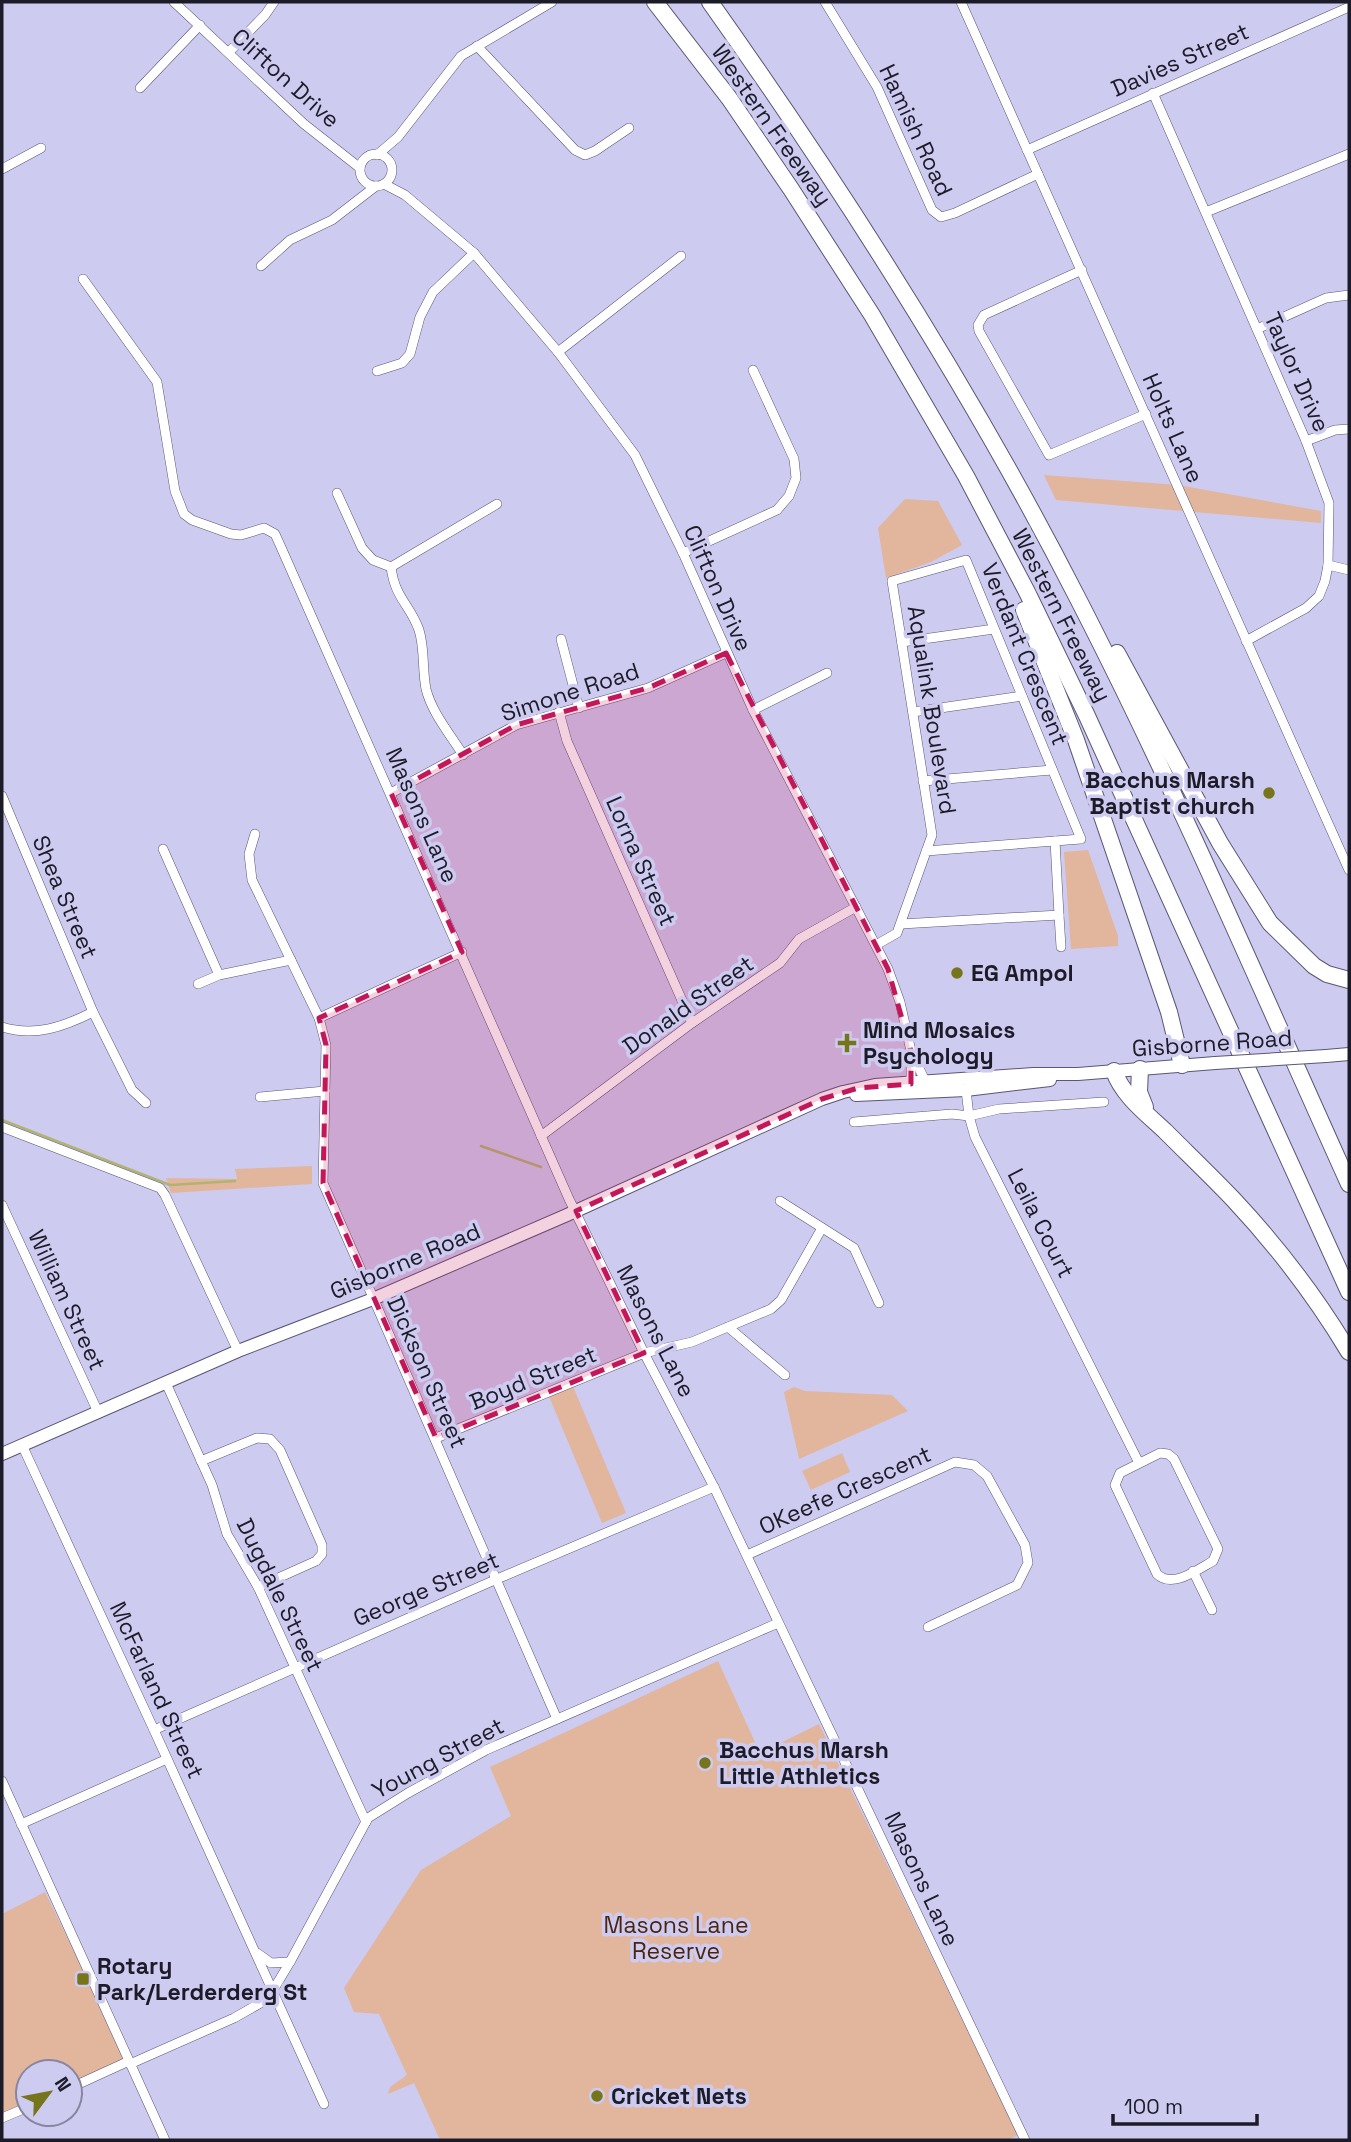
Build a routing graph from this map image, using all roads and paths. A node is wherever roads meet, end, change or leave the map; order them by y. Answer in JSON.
{"nodes":[{"id":1,"x":174,"y":2,"type":"edge"},
{"id":2,"x":274,"y":2,"type":"edge"},
{"id":3,"x":552,"y":2,"type":"edge"},
{"id":4,"x":655,"y":2,"type":"edge"},
{"id":5,"x":709,"y":2,"type":"edge"},
{"id":6,"x":825,"y":2,"type":"edge"},
{"id":7,"x":961,"y":2,"type":"edge"},
{"id":8,"x":1349,"y":7,"type":"edge"},
{"id":9,"x":200,"y":25,"type":"junction"},
{"id":10,"x":477,"y":46,"type":"junction"},
{"id":11,"x":229,"y":52,"type":"junction"},
{"id":12,"x":140,"y":88,"type":"dead end"},
{"id":13,"x":1153,"y":93,"type":"junction"},
{"id":14,"x":629,"y":128,"type":"dead end"},
{"id":15,"x":398,"y":137,"type":"junction"},
{"id":16,"x":41,"y":148,"type":"dead end"},
{"id":17,"x":1027,"y":150,"type":"junction"},
{"id":18,"x":343,"y":153,"type":"junction"},
{"id":19,"x":1349,"y":153,"type":"edge"},
{"id":20,"x":373,"y":156,"type":"junction"},
{"id":21,"x":391,"y":168,"type":"junction"},
{"id":22,"x":2,"y":169,"type":"edge"},
{"id":23,"x":361,"y":173,"type":"junction"},
{"id":24,"x":1038,"y":174,"type":"junction"},
{"id":25,"x":380,"y":185,"type":"junction"},
{"id":26,"x":405,"y":195,"type":"junction"},
{"id":27,"x":352,"y":204,"type":"junction"},
{"id":28,"x":1206,"y":212,"type":"junction"},
{"id":29,"x":474,"y":253,"type":"junction"},
{"id":30,"x":681,"y":256,"type":"dead end"},
{"id":31,"x":261,"y":267,"type":"dead end"},
{"id":32,"x":1082,"y":270,"type":"junction"},
{"id":33,"x":83,"y":279,"type":"dead end"},
{"id":34,"x":1349,"y":295,"type":"edge"},
{"id":35,"x":1257,"y":329,"type":"junction"},
{"id":36,"x":558,"y":352,"type":"junction"},
{"id":37,"x":753,"y":370,"type":"dead end"},
{"id":38,"x":377,"y":371,"type":"dead end"},
{"id":39,"x":1146,"y":414,"type":"junction"},
{"id":40,"x":1349,"y":429,"type":"edge"},
{"id":41,"x":1306,"y":441,"type":"junction"},
{"id":42,"x":966,"y":477,"type":"junction"},
{"id":43,"x":337,"y":493,"type":"dead end"},
{"id":44,"x":498,"y":504,"type":"dead end"},
{"id":45,"x":1042,"y":530,"type":"junction"},
{"id":46,"x":683,"y":553,"type":"junction"},
{"id":47,"x":966,"y":560,"type":"joint"},
{"id":48,"x":1328,"y":565,"type":"junction"},
{"id":49,"x":391,"y":567,"type":"junction"},
{"id":50,"x":1349,"y":570,"type":"edge"},
{"id":51,"x":994,"y":629,"type":"junction"},
{"id":52,"x":561,"y":639,"type":"dead end"},
{"id":53,"x":1246,"y":641,"type":"junction"},
{"id":54,"x":902,"y":642,"type":"junction"},
{"id":55,"x":726,"y":653,"type":"junction"},
{"id":56,"x":827,"y":674,"type":"dead end"},
{"id":57,"x":1021,"y":696,"type":"junction"},
{"id":58,"x":579,"y":708,"type":"junction"},
{"id":59,"x":753,"y":710,"type":"junction"},
{"id":60,"x":559,"y":712,"type":"junction"},
{"id":61,"x":913,"y":712,"type":"junction"},
{"id":62,"x":463,"y":755,"type":"junction"},
{"id":63,"x":1052,"y":770,"type":"junction"},
{"id":64,"x":923,"y":781,"type":"junction"},
{"id":65,"x":391,"y":793,"type":"junction"},
{"id":66,"x":2,"y":796,"type":"edge"},
{"id":67,"x":255,"y":834,"type":"dead end"},
{"id":68,"x":1055,"y":841,"type":"junction"},
{"id":69,"x":163,"y":849,"type":"dead end"},
{"id":70,"x":926,"y":851,"type":"junction"},
{"id":71,"x":1349,"y":870,"type":"edge"},
{"id":72,"x":856,"y":907,"type":"junction"},
{"id":73,"x":1059,"y":915,"type":"junction"},
{"id":74,"x":901,"y":924,"type":"junction"},
{"id":75,"x":876,"y":945,"type":"junction"},
{"id":76,"x":1061,"y":947,"type":"dead end"},
{"id":77,"x":462,"y":952,"type":"junction"},
{"id":78,"x":290,"y":960,"type":"junction"},
{"id":79,"x":219,"y":975,"type":"junction"},
{"id":80,"x":1349,"y":980,"type":"edge"},
{"id":81,"x":198,"y":984,"type":"dead end"},
{"id":82,"x":93,"y":1012,"type":"junction"},
{"id":83,"x":319,"y":1018,"type":"junction"},
{"id":84,"x":692,"y":1023,"type":"junction"},
{"id":85,"x":2,"y":1027,"type":"edge"},
{"id":86,"x":911,"y":1051,"type":"junction"},
{"id":87,"x":1349,"y":1054,"type":"edge"},
{"id":88,"x":1182,"y":1065,"type":"junction"},
{"id":89,"x":1140,"y":1069,"type":"junction"},
{"id":90,"x":1114,"y":1071,"type":"junction"},
{"id":91,"x":965,"y":1085,"type":"junction"},
{"id":92,"x":926,"y":1088,"type":"junction"},
{"id":93,"x":911,"y":1089,"type":"junction"},
{"id":94,"x":325,"y":1091,"type":"junction"},
{"id":95,"x":260,"y":1097,"type":"dead end"},
{"id":96,"x":1104,"y":1102,"type":"dead end"},
{"id":97,"x":146,"y":1103,"type":"dead end"},
{"id":98,"x":969,"y":1116,"type":"junction"},
{"id":99,"x":1154,"y":1120,"type":"junction"},
{"id":100,"x":854,"y":1122,"type":"dead end"},
{"id":101,"x":2,"y":1127,"type":"edge"},
{"id":102,"x":541,"y":1136,"type":"junction"},
{"id":103,"x":1349,"y":1184,"type":"edge"},
{"id":104,"x":780,"y":1201,"type":"dead end"},
{"id":105,"x":2,"y":1205,"type":"edge"},
{"id":106,"x":575,"y":1212,"type":"junction"},
{"id":107,"x":821,"y":1228,"type":"junction"},
{"id":108,"x":1349,"y":1292,"type":"edge"},
{"id":109,"x":373,"y":1299,"type":"junction"},
{"id":110,"x":879,"y":1303,"type":"dead end"},
{"id":111,"x":728,"y":1327,"type":"junction"},
{"id":112,"x":238,"y":1351,"type":"junction"},
{"id":113,"x":1349,"y":1352,"type":"edge"},
{"id":114,"x":645,"y":1353,"type":"junction"},
{"id":115,"x":785,"y":1375,"type":"dead end"},
{"id":116,"x":166,"y":1383,"type":"junction"},
{"id":117,"x":98,"y":1412,"type":"junction"},
{"id":118,"x":436,"y":1438,"type":"junction"},
{"id":119,"x":22,"y":1445,"type":"junction"},
{"id":120,"x":2,"y":1454,"type":"edge"},
{"id":121,"x":201,"y":1461,"type":"junction"},
{"id":122,"x":1139,"y":1463,"type":"junction"},
{"id":123,"x":714,"y":1487,"type":"junction"},
{"id":124,"x":747,"y":1555,"type":"junction"},
{"id":125,"x":1193,"y":1571,"type":"junction"},
{"id":126,"x":497,"y":1579,"type":"junction"},
{"id":127,"x":258,"y":1587,"type":"junction"},
{"id":128,"x":1212,"y":1610,"type":"dead end"},
{"id":129,"x":778,"y":1623,"type":"junction"},
{"id":130,"x":928,"y":1627,"type":"dead end"},
{"id":131,"x":294,"y":1667,"type":"junction"},
{"id":132,"x":557,"y":1719,"type":"junction"},
{"id":133,"x":155,"y":1730,"type":"junction"},
{"id":134,"x":167,"y":1759,"type":"junction"},
{"id":135,"x":2,"y":1781,"type":"edge"},
{"id":136,"x":366,"y":1822,"type":"junction"},
{"id":137,"x":21,"y":1824,"type":"junction"},
{"id":138,"x":255,"y":1952,"type":"junction"},
{"id":139,"x":290,"y":1962,"type":"junction"},
{"id":140,"x":272,"y":1993,"type":"junction"},
{"id":141,"x":130,"y":2063,"type":"junction"},
{"id":142,"x":84,"y":2082,"type":"edge"},
{"id":143,"x":324,"y":2104,"type":"dead end"},
{"id":144,"x":165,"y":2140,"type":"edge"},
{"id":145,"x":1025,"y":2140,"type":"edge"}],
"edges":[{"from":1,"to":9,"type":"street","name":"Clifton Drive"},
{"from":2,"to":11,"type":"street"},
{"from":3,"to":10,"type":"street"},
{"from":4,"to":42,"type":"highway","name":"Western Freeway"},
{"from":5,"to":45,"type":"highway","name":"Western Freeway"},
{"from":6,"to":24,"type":"street","name":"Hamish Road"},
{"from":7,"to":17,"type":"street","name":"Holts Lane"},
{"from":8,"to":13,"type":"street","name":"Davies Street"},
{"from":9,"to":11,"type":"street","name":"Clifton Drive"},
{"from":9,"to":12,"type":"street"},
{"from":10,"to":14,"type":"street"},
{"from":10,"to":15,"type":"street"},
{"from":11,"to":18,"type":"street","name":"Clifton Drive"},
{"from":13,"to":17,"type":"street","name":"Davies Street"},
{"from":13,"to":28,"type":"street","name":"Taylor Drive"},
{"from":15,"to":20,"type":"street"},
{"from":15,"to":21,"type":"street"},
{"from":16,"to":22,"type":"street"},
{"from":17,"to":24,"type":"street","name":"Holts Lane"},
{"from":18,"to":20,"type":"street","name":"Clifton Drive"},
{"from":18,"to":23,"type":"street","name":"Clifton Drive"},
{"from":19,"to":28,"type":"street"},
{"from":20,"to":21,"type":"street"},
{"from":20,"to":23,"type":"street"},
{"from":21,"to":25,"type":"street"},
{"from":21,"to":26,"type":"street","name":"Clifton Drive"},
{"from":23,"to":25,"type":"street"},
{"from":23,"to":27,"type":"street"},
{"from":24,"to":32,"type":"street","name":"Holts Lane"},
{"from":25,"to":26,"type":"street","name":"Clifton Drive"},
{"from":25,"to":27,"type":"street"},
{"from":26,"to":29,"type":"street","name":"Clifton Drive"},
{"from":27,"to":31,"type":"street"},
{"from":28,"to":35,"type":"street","name":"Taylor Drive"},
{"from":29,"to":36,"type":"street","name":"Clifton Drive"},
{"from":29,"to":38,"type":"street"},
{"from":30,"to":36,"type":"street"},
{"from":32,"to":39,"type":"street","name":"Holts Lane"},
{"from":32,"to":39,"type":"street"},
{"from":33,"to":65,"type":"street","name":"Masons Lane"},
{"from":34,"to":35,"type":"street"},
{"from":35,"to":41,"type":"street","name":"Taylor Drive"},
{"from":36,"to":46,"type":"street","name":"Clifton Drive"},
{"from":37,"to":46,"type":"street"},
{"from":39,"to":53,"type":"street","name":"Holts Lane"},
{"from":40,"to":41,"type":"street"},
{"from":41,"to":48,"type":"street","name":"Taylor Drive"},
{"from":42,"to":88,"type":"highway"},
{"from":42,"to":108,"type":"highway","name":"Western Freeway"},
{"from":43,"to":49,"type":"street"},
{"from":44,"to":49,"type":"street"},
{"from":45,"to":80,"type":"highway"},
{"from":45,"to":103,"type":"highway","name":"Western Freeway"},
{"from":46,"to":55,"type":"street","name":"Clifton Drive"},
{"from":47,"to":51,"type":"street","name":"Verdant Crescent"},
{"from":47,"to":54,"type":"street","name":"Aqualink Boulevard"},
{"from":48,"to":50,"type":"street"},
{"from":48,"to":53,"type":"street","name":"Taylor Drive"},
{"from":49,"to":62,"type":"street"},
{"from":51,"to":54,"type":"street"},
{"from":51,"to":57,"type":"street","name":"Verdant Crescent"},
{"from":52,"to":58,"type":"street"},
{"from":53,"to":71,"type":"street","name":"Holts Lane"},
{"from":54,"to":61,"type":"street","name":"Aqualink Boulevard"},
{"from":55,"to":58,"type":"street","name":"Simone Road"},
{"from":55,"to":59,"type":"street","name":"Clifton Drive"},
{"from":56,"to":59,"type":"street"},
{"from":57,"to":61,"type":"street"},
{"from":57,"to":63,"type":"street","name":"Verdant Crescent"},
{"from":58,"to":60,"type":"street","name":"Simone Road"},
{"from":59,"to":72,"type":"street","name":"Clifton Drive"},
{"from":60,"to":62,"type":"street","name":"Simone Road"},
{"from":60,"to":84,"type":"street","name":"Lorna Street"},
{"from":61,"to":64,"type":"street","name":"Aqualink Boulevard"},
{"from":62,"to":65,"type":"street","name":"Simone Road"},
{"from":63,"to":64,"type":"street"},
{"from":63,"to":68,"type":"street","name":"Verdant Crescent"},
{"from":64,"to":70,"type":"street","name":"Aqualink Boulevard"},
{"from":65,"to":77,"type":"street","name":"Masons Lane"},
{"from":66,"to":82,"type":"street","name":"Shea Street"},
{"from":67,"to":78,"type":"street","name":"Dickson Street"},
{"from":68,"to":70,"type":"street"},
{"from":68,"to":73,"type":"street"},
{"from":69,"to":79,"type":"street"},
{"from":70,"to":74,"type":"street","name":"Aqualink Boulevard"},
{"from":72,"to":75,"type":"street","name":"Clifton Drive"},
{"from":72,"to":84,"type":"street","name":"Donald Street"},
{"from":73,"to":74,"type":"street"},
{"from":73,"to":76,"type":"street"},
{"from":74,"to":75,"type":"street"},
{"from":75,"to":86,"type":"street","name":"Clifton Drive"},
{"from":77,"to":83,"type":"street"},
{"from":77,"to":102,"type":"street","name":"Masons Lane"},
{"from":78,"to":79,"type":"street"},
{"from":78,"to":83,"type":"street","name":"Dickson Street"},
{"from":79,"to":81,"type":"street"},
{"from":82,"to":85,"type":"street"},
{"from":82,"to":97,"type":"street","name":"Shea Street"},
{"from":83,"to":94,"type":"street","name":"Dickson Street"},
{"from":84,"to":102,"type":"street","name":"Donald Street"},
{"from":86,"to":92,"type":"street"},
{"from":86,"to":93,"type":"street"},
{"from":87,"to":88,"type":"main road","name":"Gisborne Road","bridge":true},
{"from":88,"to":89,"type":"main road","name":"Gisborne Road"},
{"from":89,"to":90,"type":"main road","name":"Gisborne Road"},
{"from":89,"to":99,"type":"highway"},
{"from":90,"to":91,"type":"main road","name":"Gisborne Road"},
{"from":90,"to":99,"type":"highway"},
{"from":91,"to":92,"type":"main road","name":"Gisborne Road"},
{"from":91,"to":98,"type":"street","name":"Leila Court"},
{"from":92,"to":93,"type":"main road","name":"Gisborne Road"},
{"from":93,"to":106,"type":"main road","name":"Gisborne Road"},
{"from":94,"to":95,"type":"street"},
{"from":94,"to":109,"type":"street","name":"Dickson Street"},
{"from":96,"to":98,"type":"street"},
{"from":98,"to":100,"type":"street"},
{"from":98,"to":122,"type":"street","name":"Leila Court"},
{"from":99,"to":113,"type":"highway"},
{"from":101,"to":112,"type":"street"},
{"from":102,"to":106,"type":"street","name":"Masons Lane"},
{"from":104,"to":107,"type":"street"},
{"from":105,"to":117,"type":"street","name":"William Street"},
{"from":106,"to":109,"type":"main road","name":"Gisborne Road"},
{"from":106,"to":114,"type":"street","name":"Masons Lane"},
{"from":107,"to":110,"type":"street"},
{"from":107,"to":111,"type":"street","name":"Boyd Street"},
{"from":109,"to":112,"type":"main road","name":"Gisborne Road"},
{"from":109,"to":118,"type":"street","name":"Dickson Street"},
{"from":111,"to":114,"type":"street","name":"Boyd Street"},
{"from":111,"to":115,"type":"street"},
{"from":112,"to":116,"type":"main road","name":"Gisborne Road"},
{"from":114,"to":118,"type":"street","name":"Boyd Street"},
{"from":114,"to":123,"type":"street","name":"Masons Lane"},
{"from":116,"to":117,"type":"main road","name":"Gisborne Road"},
{"from":116,"to":121,"type":"street","name":"Dugdale Street"},
{"from":117,"to":119,"type":"main road","name":"Gisborne Road"},
{"from":118,"to":126,"type":"street","name":"Dickson Street"},
{"from":119,"to":120,"type":"main road","name":"Gisborne Road"},
{"from":119,"to":133,"type":"street","name":"McFarland Street"},
{"from":121,"to":127,"type":"street","name":"Dugdale Street"},
{"from":121,"to":127,"type":"street"},
{"from":122,"to":125,"type":"street"},
{"from":122,"to":125,"type":"street"},
{"from":123,"to":124,"type":"street","name":"Masons Lane"},
{"from":123,"to":126,"type":"street","name":"George Street"},
{"from":124,"to":129,"type":"street","name":"Masons Lane"},
{"from":124,"to":130,"type":"street","name":"OKeefe Crescent"},
{"from":125,"to":128,"type":"street"},
{"from":126,"to":131,"type":"street","name":"George Street"},
{"from":126,"to":132,"type":"street","name":"Dickson Street"},
{"from":127,"to":131,"type":"street","name":"Dugdale Street"},
{"from":129,"to":132,"type":"street","name":"Young Street"},
{"from":129,"to":145,"type":"street","name":"Masons Lane"},
{"from":131,"to":133,"type":"street","name":"George Street"},
{"from":131,"to":136,"type":"street","name":"Dugdale Street"},
{"from":132,"to":136,"type":"street","name":"Young Street"},
{"from":133,"to":134,"type":"street","name":"McFarland Street"},
{"from":134,"to":137,"type":"street"},
{"from":134,"to":138,"type":"street","name":"McFarland Street"},
{"from":135,"to":137,"type":"street"},
{"from":136,"to":139,"type":"street","name":"Young Street"},
{"from":137,"to":141,"type":"street"},
{"from":138,"to":139,"type":"street"},
{"from":138,"to":140,"type":"street","name":"McFarland Street"},
{"from":139,"to":140,"type":"street","name":"Young Street"},
{"from":140,"to":141,"type":"street","name":"Young Street"},
{"from":140,"to":143,"type":"street","name":"McFarland Street"},
{"from":141,"to":142,"type":"street","name":"Young Street"},
{"from":141,"to":144,"type":"street"}]}
